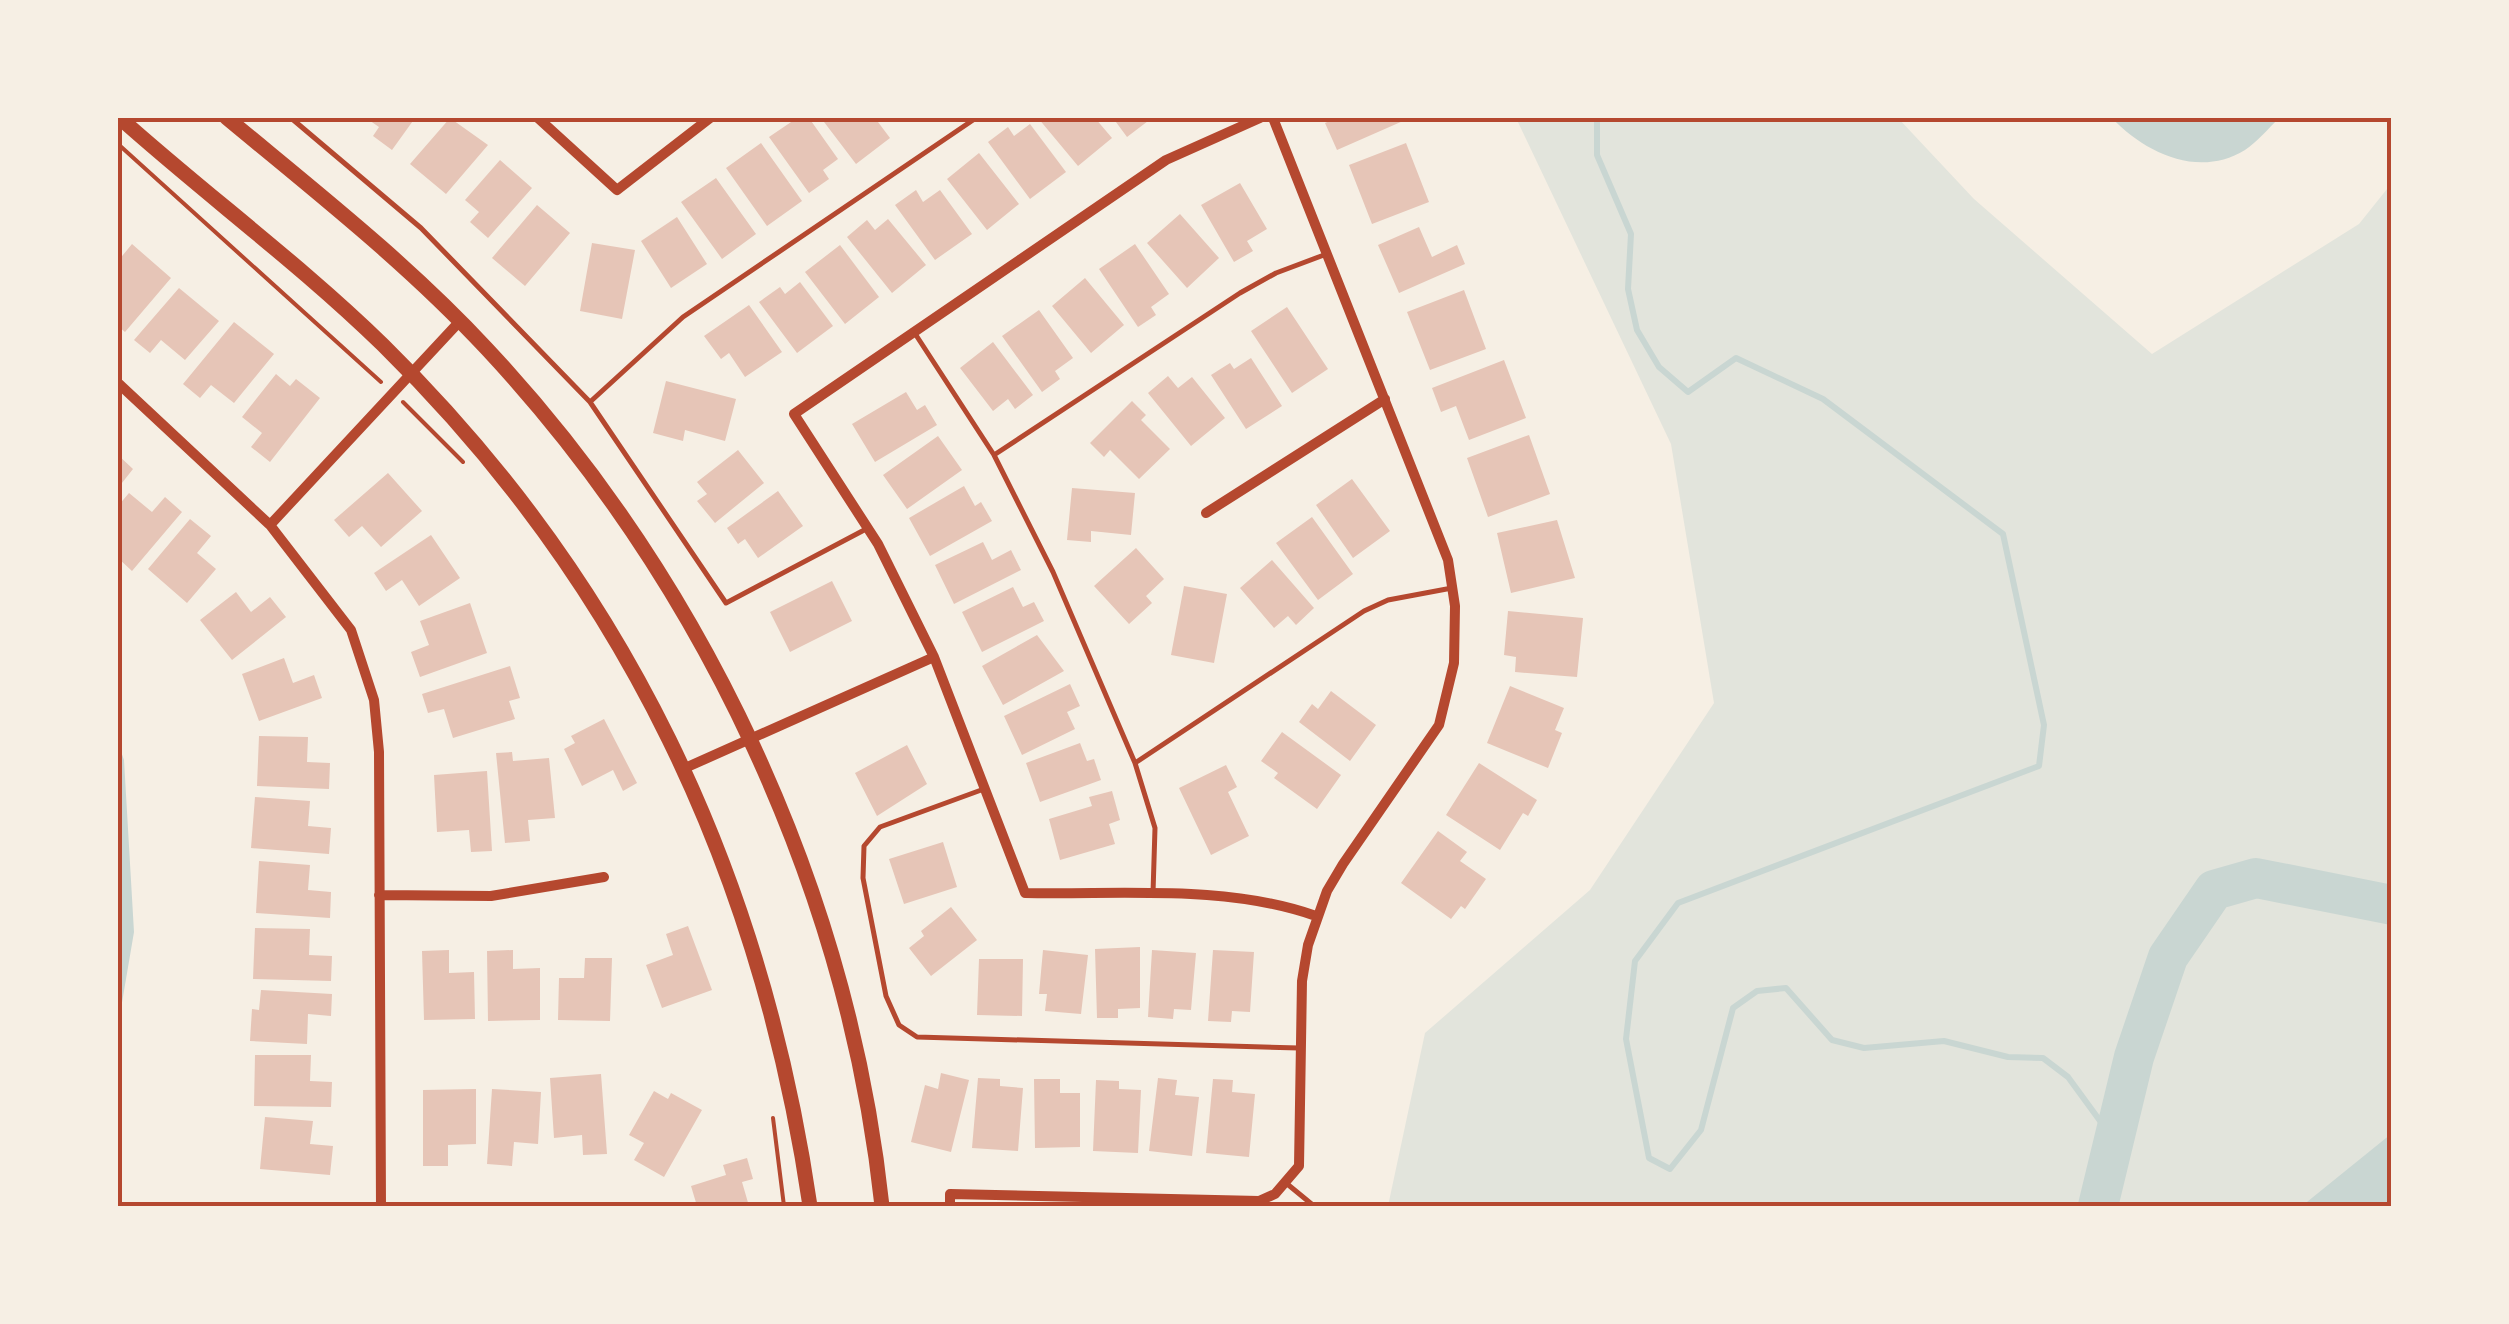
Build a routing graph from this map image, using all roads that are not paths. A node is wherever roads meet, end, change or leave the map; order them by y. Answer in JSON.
{"nodes":[{"id":1,"x":120,"y":118,"type":"edge"},
{"id":2,"x":227,"y":118,"type":"edge"},
{"id":3,"x":291,"y":118,"type":"edge"},
{"id":4,"x":538,"y":118,"type":"edge"},
{"id":5,"x":710,"y":118,"type":"edge"},
{"id":6,"x":976,"y":118,"type":"edge"},
{"id":7,"x":1260,"y":118,"type":"edge"},
{"id":8,"x":1273,"y":118,"type":"edge"},
{"id":9,"x":1327,"y":254,"type":"junction"},
{"id":10,"x":460,"y":320,"type":"junction"},
{"id":11,"x":914,"y":332,"type":"junction"},
{"id":12,"x":410,"y":372,"type":"junction"},
{"id":13,"x":118,"y":384,"type":"edge"},
{"id":14,"x":1385,"y":399,"type":"junction"},
{"id":15,"x":590,"y":402,"type":"junction"},
{"id":16,"x":994,"y":455,"type":"junction"},
{"id":17,"x":1206,"y":512,"type":"dead end"},
{"id":18,"x":270,"y":524,"type":"junction"},
{"id":19,"x":868,"y":528,"type":"junction"},
{"id":20,"x":1452,"y":588,"type":"junction"},
{"id":21,"x":934,"y":657,"type":"junction"},
{"id":22,"x":751,"y":739,"type":"junction"},
{"id":23,"x":1135,"y":763,"type":"junction"},
{"id":24,"x":685,"y":768,"type":"junction"},
{"id":25,"x":986,"y":788,"type":"junction"},
{"id":26,"x":604,"y":877,"type":"dead end"},
{"id":27,"x":380,"y":895,"type":"junction"},
{"id":28,"x":1153,"y":896,"type":"junction"},
{"id":29,"x":1316,"y":916,"type":"junction"},
{"id":30,"x":1302,"y":1048,"type":"junction"},
{"id":31,"x":1286,"y":1183,"type":"junction"},
{"id":32,"x":381,"y":1206,"type":"edge"},
{"id":33,"x":810,"y":1206,"type":"edge"},
{"id":34,"x":882,"y":1206,"type":"edge"},
{"id":35,"x":950,"y":1206,"type":"edge"},
{"id":36,"x":1314,"y":1206,"type":"edge"}],
"edges":[{"from":1,"to":12,"type":"main road"},
{"from":2,"to":10,"type":"main road"},
{"from":3,"to":15,"type":"lane"},
{"from":4,"to":5,"type":"street"},
{"from":6,"to":15,"type":"lane"},
{"from":7,"to":11,"type":"street"},
{"from":8,"to":9,"type":"street"},
{"from":9,"to":14,"type":"street"},
{"from":9,"to":16,"type":"lane"},
{"from":10,"to":12,"type":"street"},
{"from":10,"to":22,"type":"main road"},
{"from":11,"to":16,"type":"lane"},
{"from":11,"to":19,"type":"street"},
{"from":12,"to":18,"type":"street"},
{"from":12,"to":24,"type":"main road"},
{"from":13,"to":18,"type":"street"},
{"from":14,"to":17,"type":"street"},
{"from":14,"to":20,"type":"street"},
{"from":15,"to":19,"type":"lane"},
{"from":16,"to":23,"type":"lane"},
{"from":18,"to":27,"type":"street"},
{"from":19,"to":21,"type":"street"},
{"from":20,"to":23,"type":"lane"},
{"from":20,"to":29,"type":"street"},
{"from":21,"to":22,"type":"street"},
{"from":21,"to":25,"type":"street"},
{"from":22,"to":24,"type":"street"},
{"from":22,"to":34,"type":"main road"},
{"from":23,"to":28,"type":"lane"},
{"from":24,"to":33,"type":"main road"},
{"from":25,"to":28,"type":"street"},
{"from":25,"to":30,"type":"lane"},
{"from":26,"to":27,"type":"street"},
{"from":27,"to":32,"type":"street"},
{"from":28,"to":29,"type":"street"},
{"from":29,"to":30,"type":"street"},
{"from":30,"to":31,"type":"street"},
{"from":31,"to":35,"type":"street"},
{"from":31,"to":36,"type":"lane"}]}
